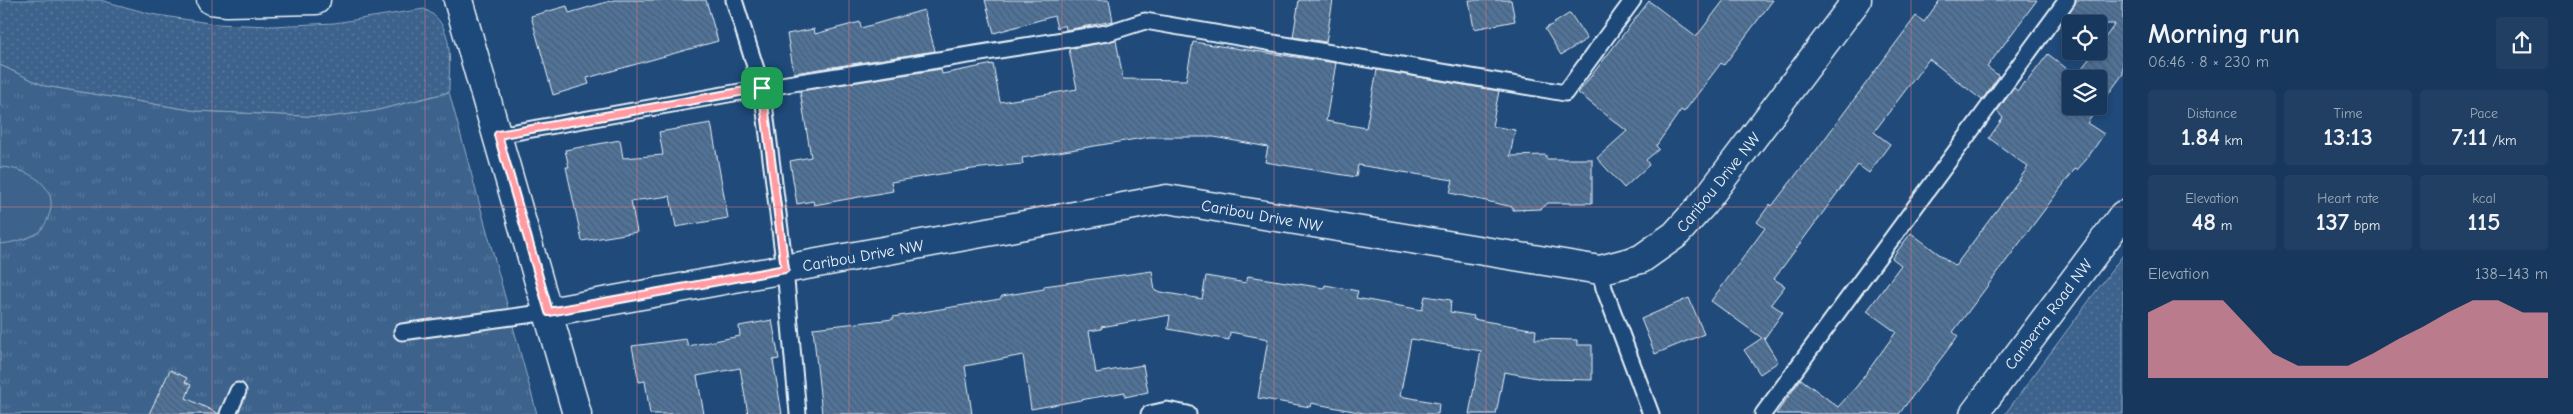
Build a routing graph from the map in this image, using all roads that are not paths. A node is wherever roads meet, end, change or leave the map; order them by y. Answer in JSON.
{"nodes":[{"id":1,"x":210,"y":0,"type":"edge"},
{"id":2,"x":316,"y":0,"type":"edge"},
{"id":3,"x":458,"y":0,"type":"edge"},
{"id":4,"x":734,"y":0,"type":"edge"},
{"id":5,"x":1633,"y":0,"type":"edge"},
{"id":6,"x":1858,"y":0,"type":"edge"},
{"id":7,"x":2067,"y":0,"type":"edge"},
{"id":8,"x":762,"y":88,"type":"junction"},
{"id":9,"x":498,"y":135,"type":"junction"},
{"id":10,"x":2123,"y":215,"type":"edge"},
{"id":11,"x":785,"y":269,"type":"junction"},
{"id":12,"x":1600,"y":270,"type":"junction"},
{"id":13,"x":549,"y":312,"type":"junction"},
{"id":14,"x":402,"y":332,"type":"dead end"},
{"id":15,"x":238,"y":391,"type":"dead end"},
{"id":16,"x":228,"y":414,"type":"edge"},
{"id":17,"x":577,"y":414,"type":"edge"},
{"id":18,"x":798,"y":414,"type":"edge"},
{"id":19,"x":1149,"y":414,"type":"edge"},
{"id":20,"x":1188,"y":414,"type":"edge"},
{"id":21,"x":1651,"y":414,"type":"edge"},
{"id":22,"x":1763,"y":414,"type":"edge"},
{"id":23,"x":1974,"y":414,"type":"edge"}],
"edges":[{"from":1,"to":2,"type":"street"},
{"from":3,"to":9,"type":"street"},
{"from":4,"to":8,"type":"lane"},
{"from":5,"to":8,"type":"lane"},
{"from":6,"to":12,"type":"street","name":"Caribou Drive NW"},
{"from":7,"to":22,"type":"lane"},
{"from":8,"to":9,"type":"lane"},
{"from":8,"to":11,"type":"lane"},
{"from":9,"to":13,"type":"street"},
{"from":10,"to":23,"type":"street","name":"Canberra Road NW"},
{"from":11,"to":12,"type":"street","name":"Caribou Drive NW"},
{"from":11,"to":13,"type":"street","name":"Caribou Drive NW"},
{"from":11,"to":18,"type":"lane"},
{"from":12,"to":21,"type":"lane"},
{"from":13,"to":14,"type":"lane"},
{"from":13,"to":17,"type":"street"},
{"from":15,"to":16,"type":"lane"},
{"from":19,"to":20,"type":"lane"}]}
